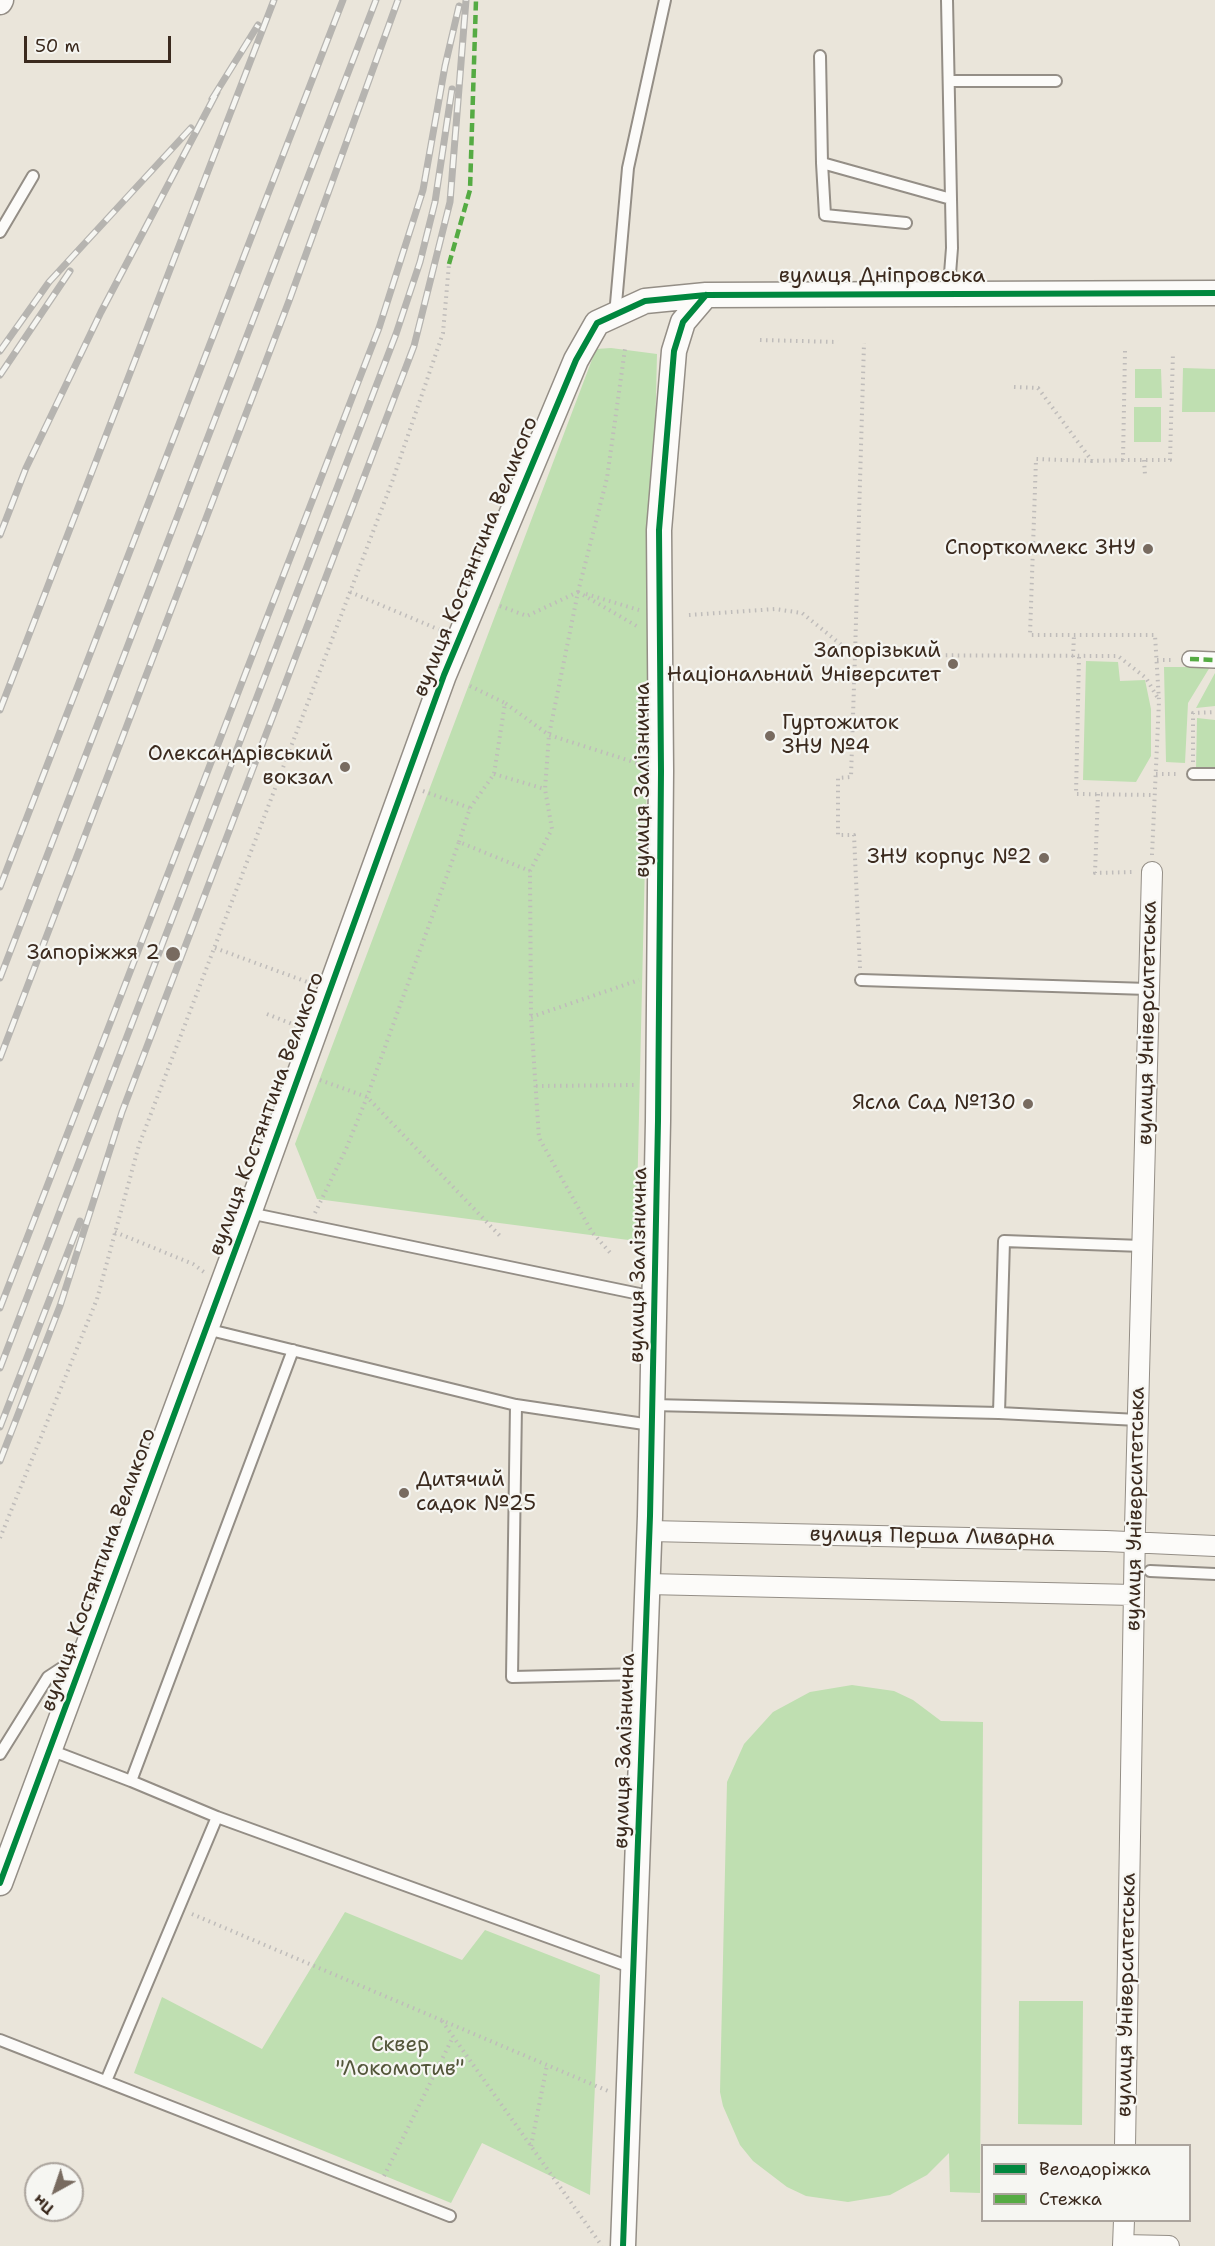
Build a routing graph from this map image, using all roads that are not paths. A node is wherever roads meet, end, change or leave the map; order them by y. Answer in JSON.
{"nodes":[{"id":1,"x":665,"y":0,"type":"edge"},
{"id":2,"x":947,"y":0,"type":"edge"},
{"id":3,"x":820,"y":56,"type":"dead end"},
{"id":4,"x":949,"y":81,"type":"junction"},
{"id":5,"x":1056,"y":81,"type":"dead end"},
{"id":6,"x":822,"y":163,"type":"junction"},
{"id":7,"x":33,"y":176,"type":"dead end"},
{"id":8,"x":951,"y":199,"type":"junction"},
{"id":9,"x":906,"y":222,"type":"dead end"},
{"id":10,"x":0,"y":232,"type":"edge"},
{"id":11,"x":950,"y":274,"type":"dead end"},
{"id":12,"x":1215,"y":293,"type":"edge"},
{"id":13,"x":706,"y":295,"type":"junction"},
{"id":14,"x":615,"y":315,"type":"junction"},
{"id":15,"x":576,"y":360,"type":"joint"},
{"id":16,"x":1190,"y":659,"type":"dead end"},
{"id":17,"x":1215,"y":660,"type":"edge"},
{"id":18,"x":1193,"y":774,"type":"road end"},
{"id":19,"x":1215,"y":774,"type":"edge"},
{"id":20,"x":1152,"y":872,"type":"road end"},
{"id":21,"x":861,"y":980,"type":"road end"},
{"id":22,"x":1148,"y":989,"type":"junction"},
{"id":23,"x":249,"y":1213,"type":"junction"},
{"id":24,"x":1142,"y":1246,"type":"junction"},
{"id":25,"x":654,"y":1297,"type":"junction"},
{"id":26,"x":206,"y":1329,"type":"junction"},
{"id":27,"x":293,"y":1350,"type":"junction"},
{"id":28,"x":516,"y":1405,"type":"junction"},
{"id":29,"x":999,"y":1413,"type":"junction"},
{"id":30,"x":652,"y":1415,"type":"junction"},
{"id":31,"x":1138,"y":1420,"type":"junction"},
{"id":32,"x":649,"y":1531,"type":"junction"},
{"id":33,"x":1135,"y":1544,"type":"junction"},
{"id":34,"x":1215,"y":1546,"type":"edge"},
{"id":35,"x":1150,"y":1571,"type":"dead end"},
{"id":36,"x":1215,"y":1574,"type":"edge"},
{"id":37,"x":647,"y":1584,"type":"junction"},
{"id":38,"x":1134,"y":1595,"type":"junction"},
{"id":39,"x":86,"y":1652,"type":"junction"},
{"id":40,"x":644,"y":1674,"type":"junction"},
{"id":41,"x":50,"y":1750,"type":"junction"},
{"id":42,"x":0,"y":1754,"type":"edge"},
{"id":43,"x":131,"y":1781,"type":"junction"},
{"id":44,"x":217,"y":1816,"type":"junction"},
{"id":45,"x":0,"y":1883,"type":"edge"},
{"id":46,"x":633,"y":1968,"type":"junction"},
{"id":47,"x":0,"y":2040,"type":"edge"},
{"id":48,"x":106,"y":2081,"type":"junction"},
{"id":49,"x":1125,"y":2144,"type":"edge"},
{"id":50,"x":450,"y":2217,"type":"dead end"},
{"id":51,"x":1124,"y":2222,"type":"edge"},
{"id":52,"x":1123,"y":2245,"type":"edge"},
{"id":53,"x":623,"y":2246,"type":"edge"},
{"id":54,"x":1168,"y":2246,"type":"edge"}],
"edges":[{"from":1,"to":14,"type":"lane"},
{"from":2,"to":4,"type":"lane"},
{"from":3,"to":6,"type":"lane"},
{"from":4,"to":5,"type":"lane"},
{"from":4,"to":8,"type":"lane"},
{"from":6,"to":8,"type":"lane"},
{"from":6,"to":9,"type":"lane"},
{"from":7,"to":10,"type":"lane"},
{"from":8,"to":11,"type":"lane"},
{"from":12,"to":13,"type":"street","name":"вулиця Дніпровська"},
{"from":13,"to":14,"type":"street","name":"вулиця Дніпровська"},
{"from":13,"to":25,"type":"street","name":"вулиця Залізнична"},
{"from":14,"to":15,"type":"street","name":"вулиця Дніпровська"},
{"from":15,"to":23,"type":"street","name":"вулиця Костянтина Великого"},
{"from":16,"to":17,"type":"street"},
{"from":18,"to":19,"type":"lane"},
{"from":20,"to":22,"type":"street","name":"вулиця Університетська"},
{"from":21,"to":22,"type":"lane"},
{"from":22,"to":24,"type":"street","name":"вулиця Університетська"},
{"from":23,"to":25,"type":"lane"},
{"from":23,"to":26,"type":"street","name":"вулиця Костянтина Великого"},
{"from":24,"to":29,"type":"lane"},
{"from":24,"to":31,"type":"street","name":"вулиця Університетська"},
{"from":25,"to":30,"type":"street","name":"вулиця Залізнична"},
{"from":26,"to":27,"type":"lane"},
{"from":26,"to":39,"type":"street","name":"вулиця Костянтина Великого"},
{"from":27,"to":28,"type":"lane"},
{"from":27,"to":43,"type":"lane"},
{"from":28,"to":30,"type":"lane"},
{"from":28,"to":40,"type":"lane"},
{"from":29,"to":30,"type":"lane"},
{"from":29,"to":31,"type":"lane"},
{"from":30,"to":32,"type":"street","name":"вулиця Залізнична"},
{"from":31,"to":33,"type":"street","name":"вулиця Університетська"},
{"from":32,"to":33,"type":"street","name":"вулиця Перша Ливарна"},
{"from":32,"to":37,"type":"street","name":"вулиця Залізнична"},
{"from":33,"to":34,"type":"street","name":"вулиця Перша Ливарна"},
{"from":33,"to":38,"type":"street","name":"вулиця Університетська"},
{"from":35,"to":36,"type":"lane"},
{"from":37,"to":38,"type":"street"},
{"from":37,"to":40,"type":"street","name":"вулиця Залізнична"},
{"from":38,"to":49,"type":"street","name":"вулиця Університетська"},
{"from":39,"to":41,"type":"street","name":"вулиця Костянтина Великого"},
{"from":39,"to":42,"type":"lane"},
{"from":40,"to":46,"type":"street","name":"вулиця Залізнична"},
{"from":41,"to":43,"type":"lane"},
{"from":41,"to":45,"type":"street","name":"вулиця Костянтина Великого"},
{"from":43,"to":44,"type":"lane"},
{"from":44,"to":46,"type":"lane"},
{"from":44,"to":48,"type":"lane"},
{"from":46,"to":53,"type":"street","name":"вулиця Залізнична"},
{"from":47,"to":48,"type":"lane"},
{"from":48,"to":50,"type":"lane"},
{"from":51,"to":52,"type":"street"},
{"from":52,"to":54,"type":"street"}]}
